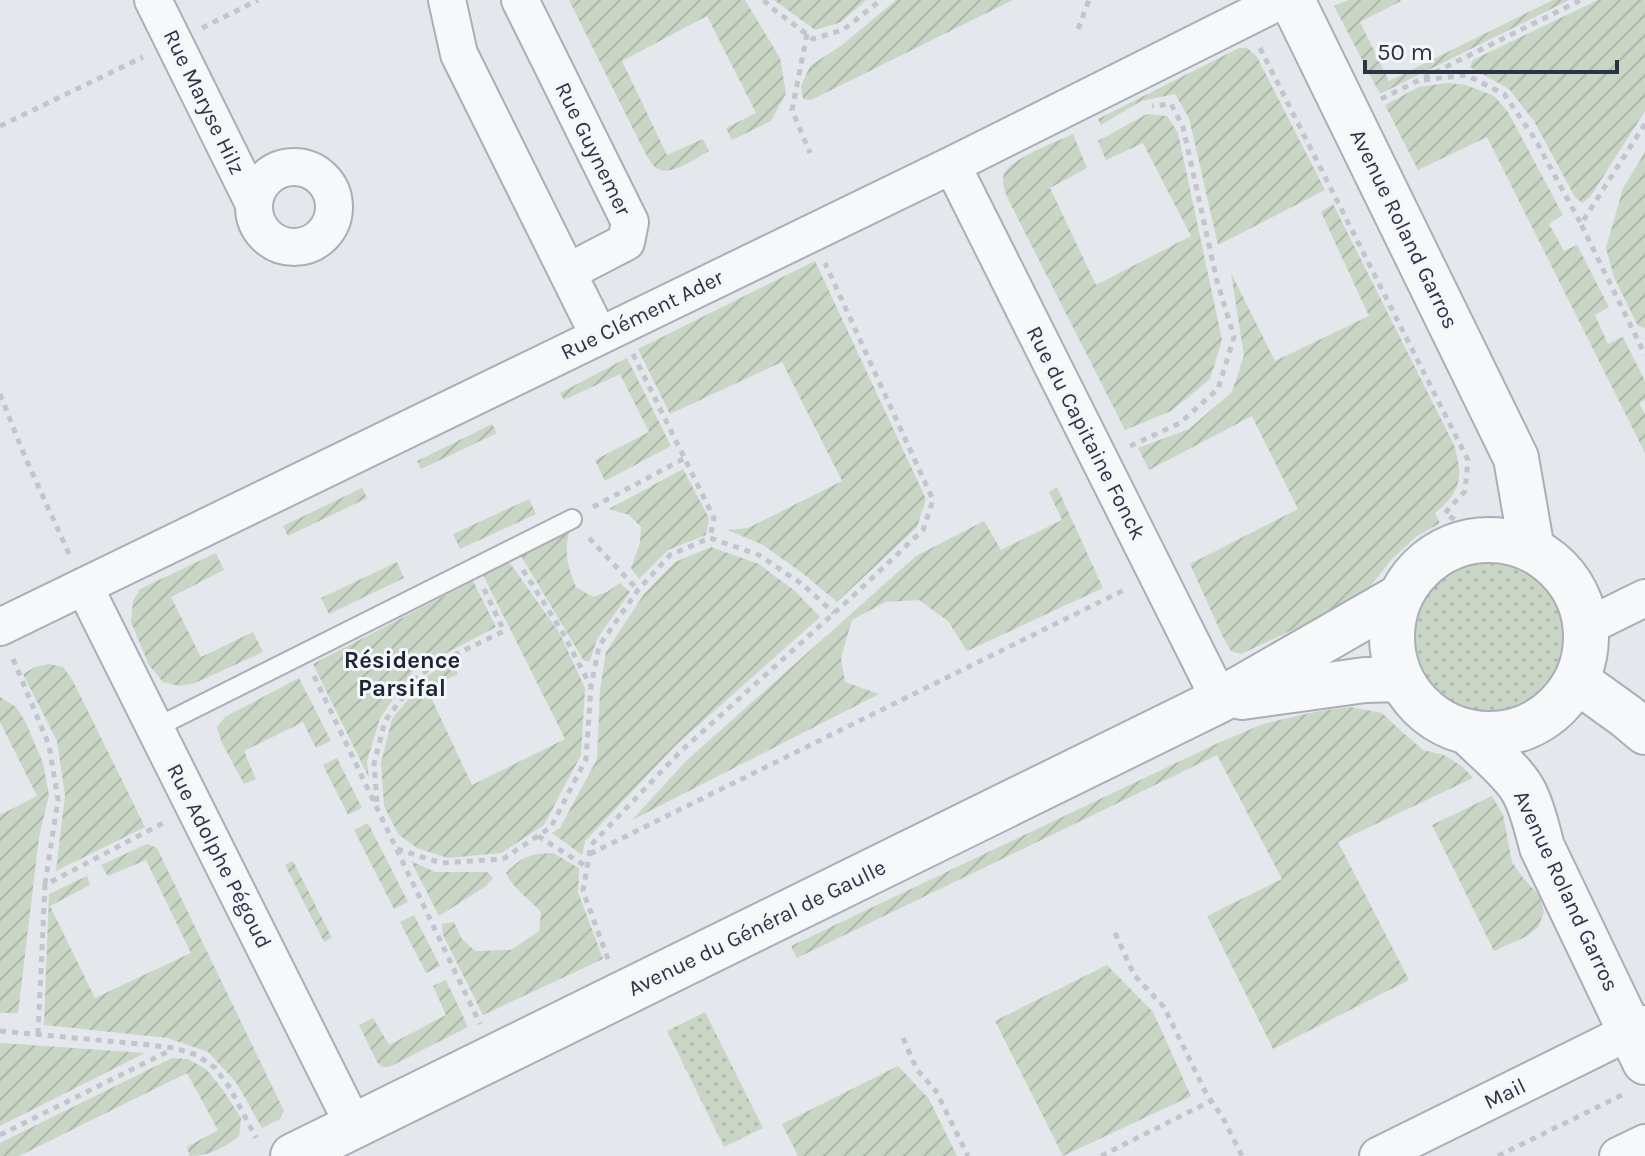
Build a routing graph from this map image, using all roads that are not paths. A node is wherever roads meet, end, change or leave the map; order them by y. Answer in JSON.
{"nodes":[{"id":1,"x":153,"y":0,"type":"edge"},
{"id":2,"x":447,"y":0,"type":"edge"},
{"id":3,"x":520,"y":0,"type":"edge"},
{"id":4,"x":1282,"y":0,"type":"edge"},
{"id":5,"x":1292,"y":0,"type":"edge"},
{"id":6,"x":952,"y":165,"type":"junction"},
{"id":7,"x":254,"y":204,"type":"dead end"},
{"id":8,"x":568,"y":272,"type":"junction"},
{"id":9,"x":609,"y":331,"type":"junction"},
{"id":10,"x":1516,"y":458,"type":"junction"},
{"id":11,"x":572,"y":519,"type":"road end"},
{"id":12,"x":1482,"y":540,"type":"junction"},
{"id":13,"x":1532,"y":550,"type":"junction"},
{"id":14,"x":84,"y":586,"type":"junction"},
{"id":15,"x":1401,"y":596,"type":"junction"},
{"id":16,"x":1645,"y":598,"type":"edge"},
{"id":17,"x":0,"y":627,"type":"edge"},
{"id":18,"x":1586,"y":627,"type":"junction"},
{"id":19,"x":1401,"y":679,"type":"junction"},
{"id":20,"x":1576,"y":680,"type":"junction"},
{"id":21,"x":1220,"y":700,"type":"junction"},
{"id":22,"x":155,"y":728,"type":"junction"},
{"id":23,"x":1468,"y":732,"type":"junction"},
{"id":24,"x":1645,"y":732,"type":"edge"},
{"id":25,"x":1638,"y":1052,"type":"edge"},
{"id":26,"x":354,"y":1126,"type":"junction"},
{"id":27,"x":1645,"y":1143,"type":"edge"},
{"id":28,"x":275,"y":1147,"type":"edge"},
{"id":29,"x":1378,"y":1156,"type":"edge"},
{"id":30,"x":1618,"y":1156,"type":"edge"}],
"edges":[{"from":1,"to":7,"type":"street","name":"Rue Maryse Hilz"},
{"from":2,"to":8,"type":"street"},
{"from":3,"to":8,"type":"street","name":"Rue Guynemer"},
{"from":4,"to":6,"type":"street","name":"Rue Clément Ader"},
{"from":5,"to":10,"type":"street","name":"Avenue Roland Garros"},
{"from":6,"to":9,"type":"street","name":"Rue Clément Ader"},
{"from":6,"to":21,"type":"street","name":"Rue du Capitaine Fonck"},
{"from":8,"to":9,"type":"street"},
{"from":9,"to":14,"type":"street","name":"Rue Clément Ader"},
{"from":10,"to":12,"type":"street"},
{"from":10,"to":13,"type":"street","name":"Avenue Roland Garros"},
{"from":11,"to":22,"type":"lane"},
{"from":12,"to":13,"type":"street"},
{"from":12,"to":15,"type":"street"},
{"from":13,"to":18,"type":"street"},
{"from":14,"to":17,"type":"street","name":"Rue Clément Ader"},
{"from":14,"to":22,"type":"street","name":"Rue Adolphe Pégoud"},
{"from":15,"to":19,"type":"street"},
{"from":15,"to":21,"type":"street","name":"Avenue du Général de Gaulle"},
{"from":16,"to":18,"type":"street"},
{"from":18,"to":20,"type":"street"},
{"from":19,"to":21,"type":"street","name":"Avenue du Général de Gaulle"},
{"from":19,"to":23,"type":"street"},
{"from":20,"to":23,"type":"street"},
{"from":20,"to":24,"type":"street"},
{"from":21,"to":26,"type":"street","name":"Avenue du Général de Gaulle"},
{"from":22,"to":26,"type":"street","name":"Rue Adolphe Pégoud"},
{"from":23,"to":25,"type":"street","name":"Avenue Roland Garros"},
{"from":25,"to":29,"type":"street","name":"Mail"},
{"from":26,"to":28,"type":"street","name":"Avenue du Général de Gaulle"},
{"from":27,"to":30,"type":"street"}]}
